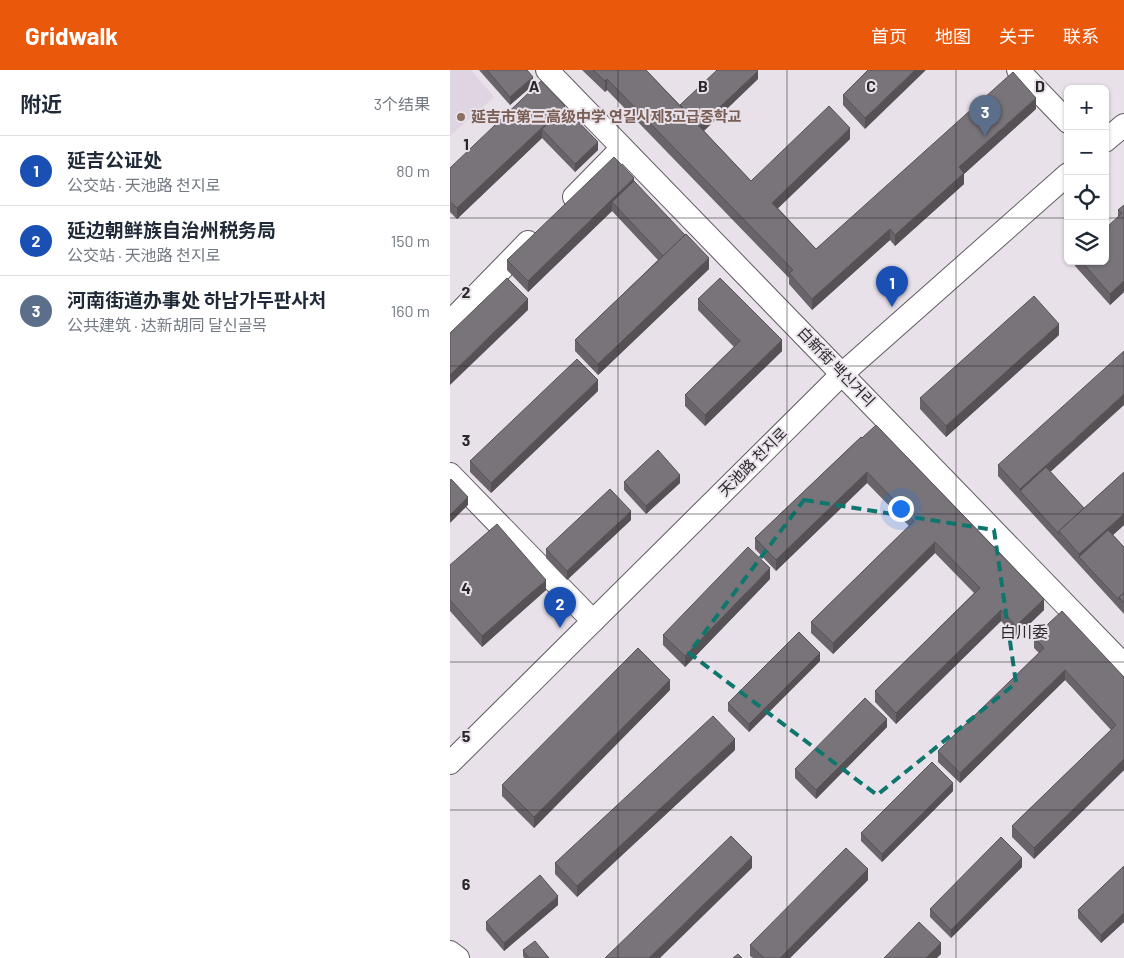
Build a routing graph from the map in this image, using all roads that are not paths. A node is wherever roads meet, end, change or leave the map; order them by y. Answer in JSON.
{"nodes":[{"id":1,"x":547,"y":70,"type":"edge"},
{"id":2,"x":1018,"y":70,"type":"edge"},
{"id":3,"x":1064,"y":118,"type":"edge"},
{"id":4,"x":1124,"y":124,"type":"edge"},
{"id":5,"x":1109,"y":137,"type":"edge"},
{"id":6,"x":622,"y":148,"type":"junction"},
{"id":7,"x":1067,"y":175,"type":"edge"},
{"id":8,"x":450,"y":322,"type":"edge"},
{"id":9,"x":842,"y":374,"type":"junction"},
{"id":10,"x":450,"y":474,"type":"edge"},
{"id":11,"x":593,"y":621,"type":"junction"},
{"id":12,"x":1124,"y":665,"type":"edge"},
{"id":13,"x":450,"y":763,"type":"edge"},
{"id":14,"x":450,"y":952,"type":"edge"},
{"id":15,"x":458,"y":958,"type":"edge"}],
"edges":[{"from":1,"to":6,"type":"street","name":"白新街 백신거리"},
{"from":2,"to":3,"type":"street"},
{"from":4,"to":5,"type":"street"},
{"from":6,"to":8,"type":"street"},
{"from":6,"to":9,"type":"street","name":"白新街 백신거리"},
{"from":7,"to":9,"type":"street","name":"天池路 천지로"},
{"from":9,"to":11,"type":"street","name":"天池路 천지로"},
{"from":9,"to":12,"type":"street","name":"白新街 백신거리"},
{"from":10,"to":11,"type":"street"},
{"from":11,"to":13,"type":"street","name":"天池路 천지로"},
{"from":14,"to":15,"type":"street"}]}
